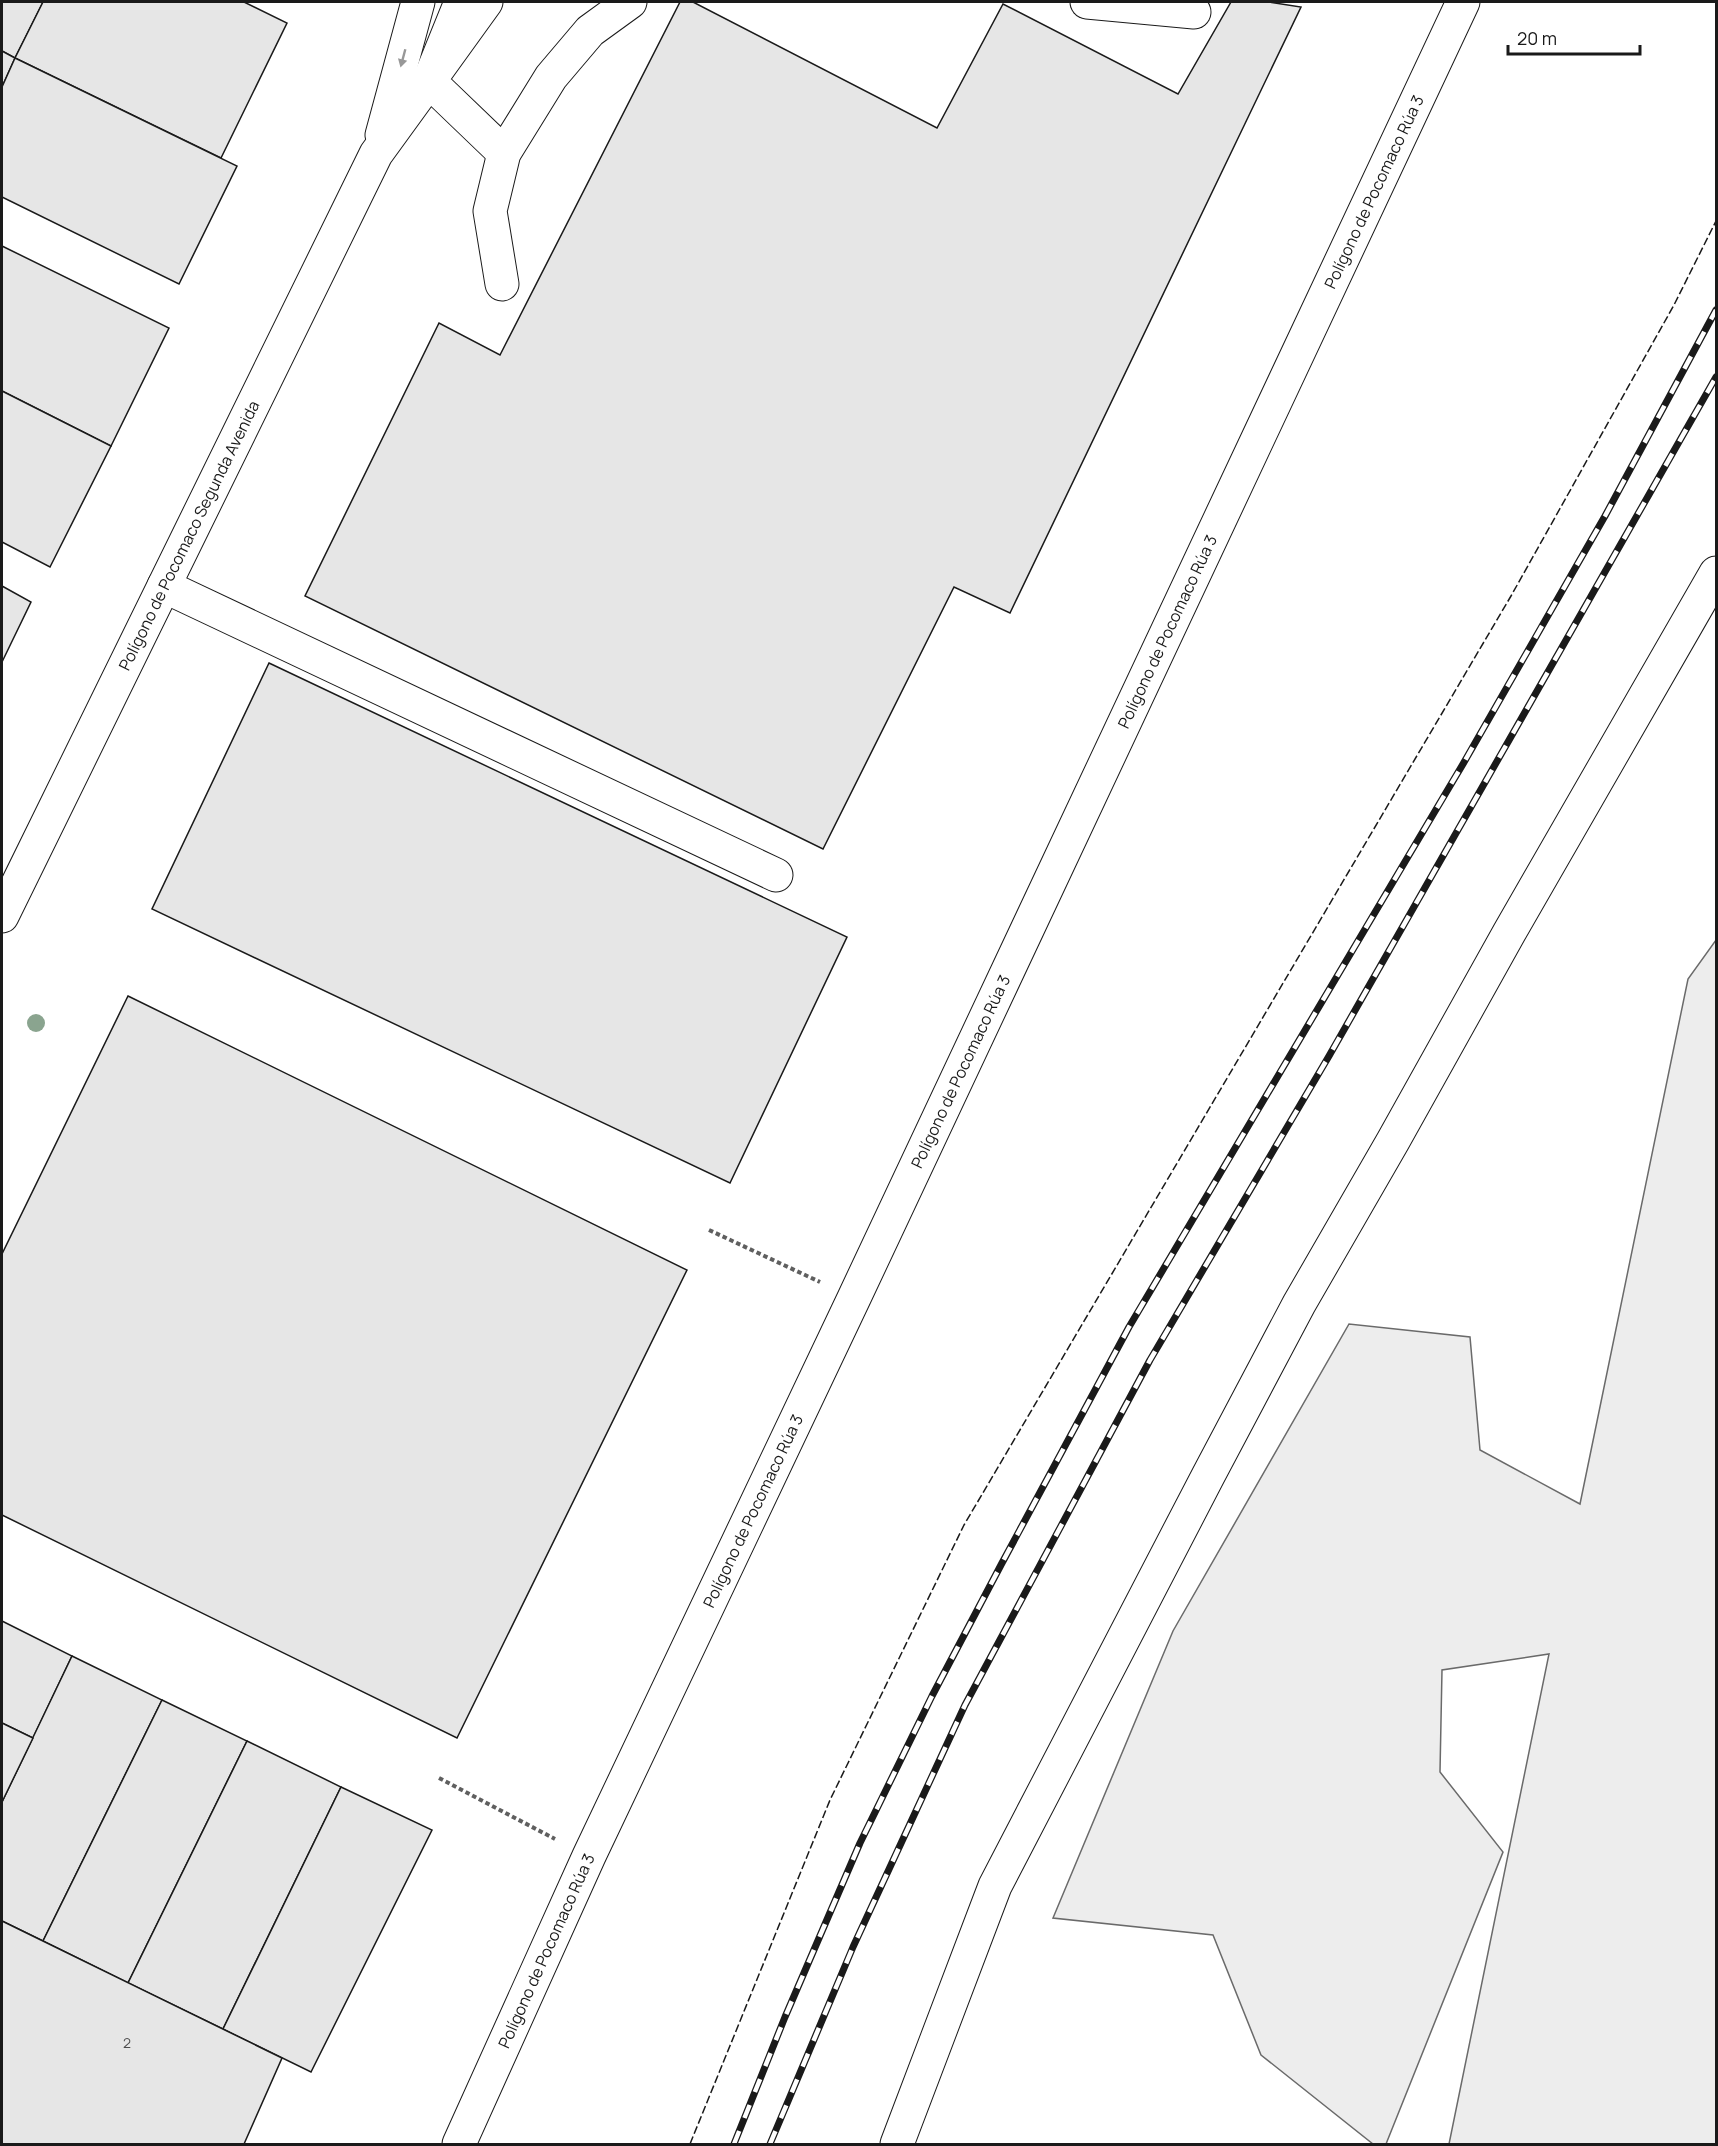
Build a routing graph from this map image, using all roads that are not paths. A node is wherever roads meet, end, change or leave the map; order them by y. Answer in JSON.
{"nodes":[{"id":1,"x":418,"y":2,"type":"edge"},
{"id":2,"x":461,"y":2,"type":"edge"},
{"id":3,"x":486,"y":2,"type":"edge"},
{"id":4,"x":630,"y":2,"type":"edge"},
{"id":5,"x":1087,"y":2,"type":"edge"},
{"id":6,"x":1463,"y":2,"type":"edge"},
{"id":7,"x":1194,"y":12,"type":"dead end"},
{"id":8,"x":429,"y":81,"type":"junction"},
{"id":9,"x":504,"y":153,"type":"junction"},
{"id":10,"x":376,"y":154,"type":"junction"},
{"id":11,"x":502,"y":285,"type":"dead end"},
{"id":12,"x":1716,"y":573,"type":"edge"},
{"id":13,"x":164,"y":586,"type":"junction"},
{"id":14,"x":776,"y":874,"type":"dead end"},
{"id":15,"x":2,"y":916,"type":"edge"},
{"id":16,"x":459,"y":2145,"type":"edge"},
{"id":17,"x":897,"y":2145,"type":"edge"}],
"edges":[{"from":1,"to":10,"type":"street","name":"Polígono de Pocomaco Segunda Avenida","one_way":true},
{"from":2,"to":8,"type":"street","name":"Polígono de Pocomaco Segunda Avenida"},
{"from":3,"to":8,"type":"street"},
{"from":4,"to":9,"type":"street"},
{"from":5,"to":7,"type":"street"},
{"from":6,"to":16,"type":"street","name":"Polígono de Pocomaco Rúa 3"},
{"from":8,"to":9,"type":"street"},
{"from":8,"to":10,"type":"street","name":"Polígono de Pocomaco Segunda Avenida"},
{"from":9,"to":11,"type":"street"},
{"from":10,"to":13,"type":"street","name":"Polígono de Pocomaco Segunda Avenida"},
{"from":12,"to":17,"type":"street"},
{"from":13,"to":14,"type":"street"},
{"from":13,"to":15,"type":"street","name":"Polígono de Pocomaco Segunda Avenida"}]}
